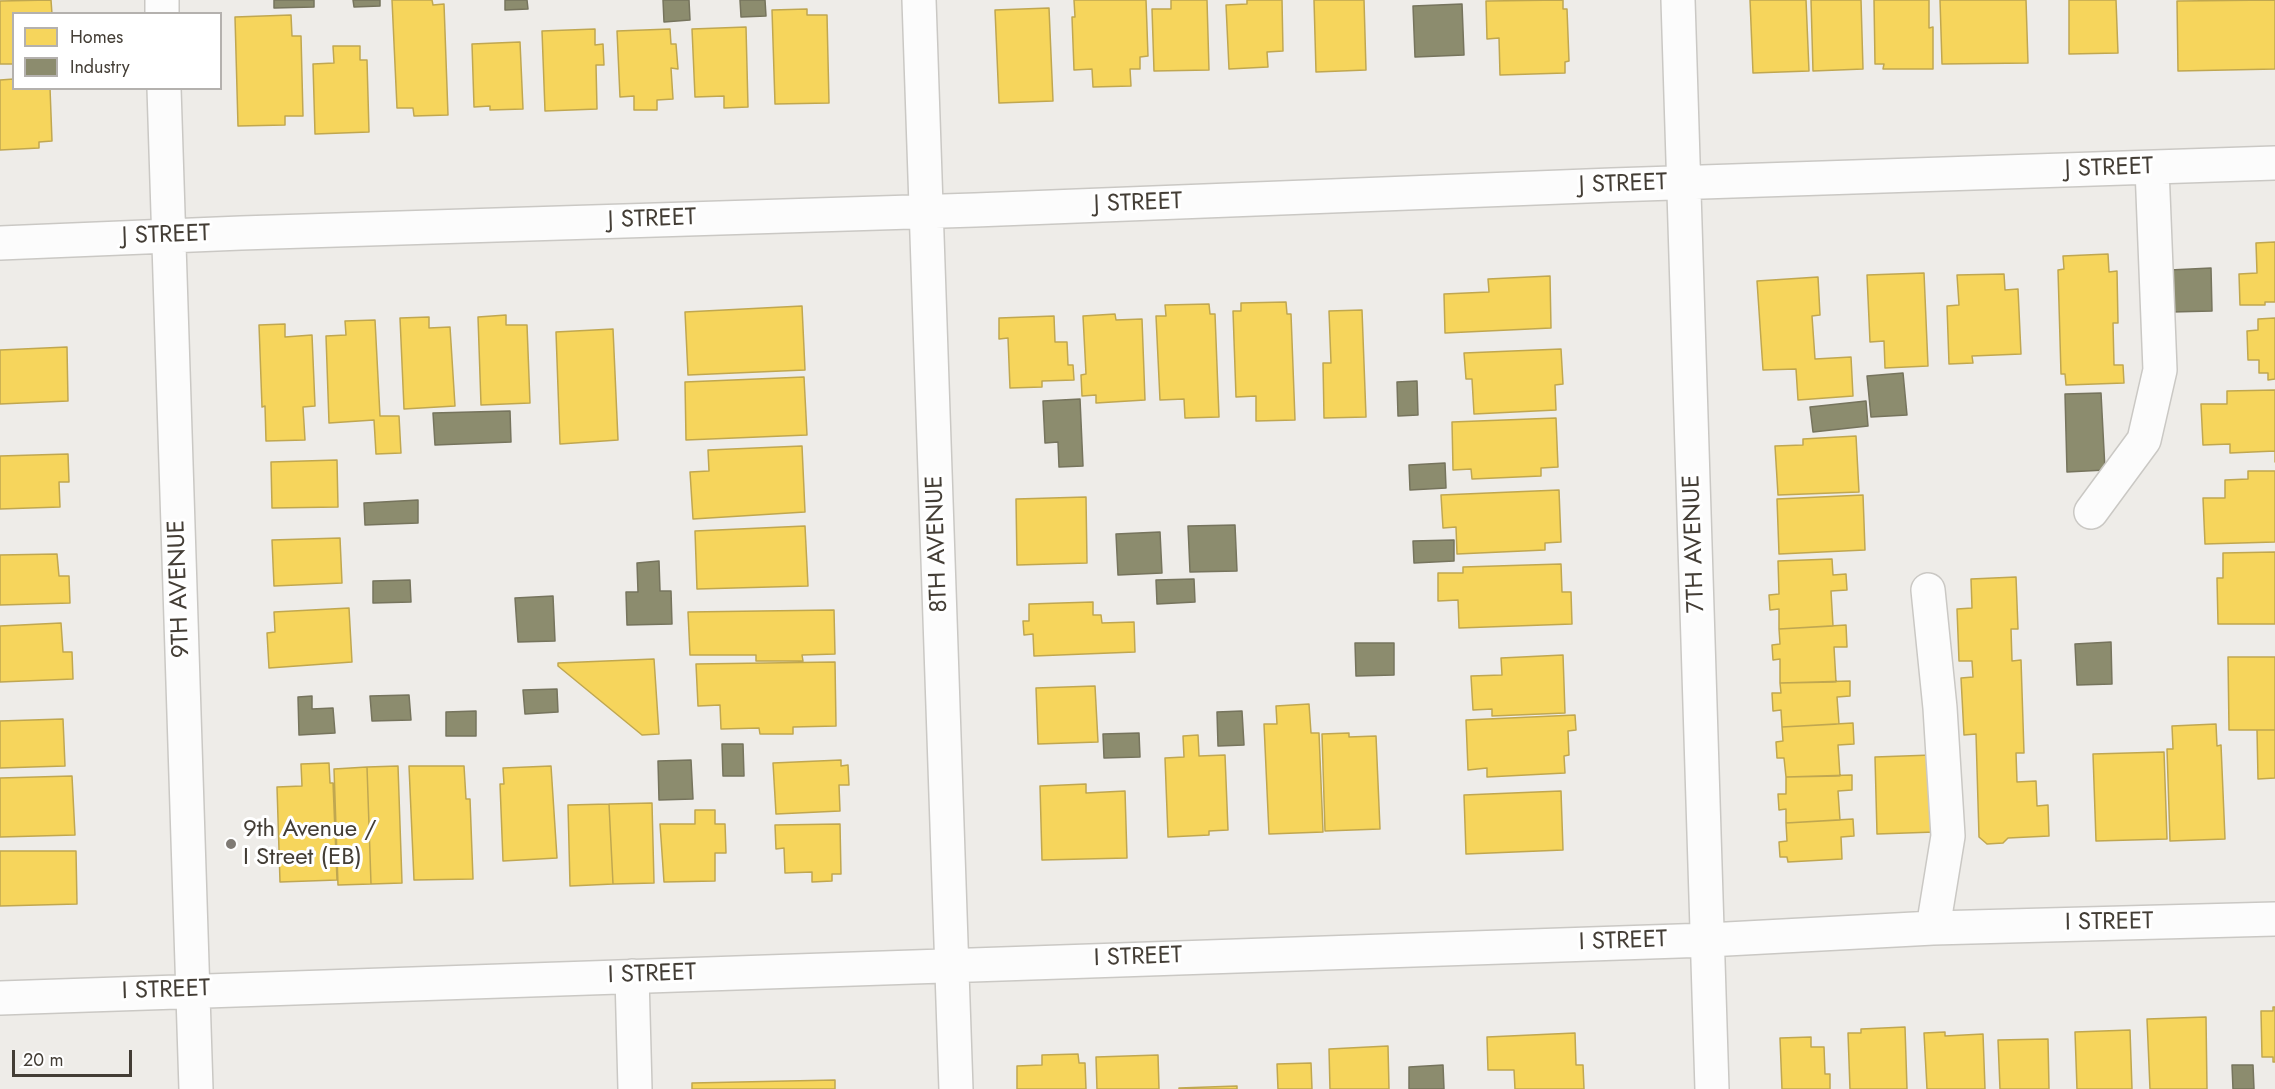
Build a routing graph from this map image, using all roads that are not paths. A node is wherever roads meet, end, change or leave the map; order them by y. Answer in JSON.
{"nodes":[{"id":1,"x":919,"y":0,"type":"edge"},
{"id":2,"x":1678,"y":0,"type":"edge"},
{"id":3,"x":164,"y":90,"type":"edge"},
{"id":4,"x":2275,"y":163,"type":"edge"},
{"id":5,"x":2152,"y":168,"type":"junction"},
{"id":6,"x":1684,"y":183,"type":"junction"},
{"id":7,"x":926,"y":211,"type":"junction"},
{"id":8,"x":168,"y":236,"type":"junction"},
{"id":9,"x":0,"y":243,"type":"edge"},
{"id":10,"x":2091,"y":513,"type":"dead end"},
{"id":11,"x":1928,"y":590,"type":"dead end"},
{"id":12,"x":2275,"y":919,"type":"edge"},
{"id":13,"x":1934,"y":928,"type":"junction"},
{"id":14,"x":1708,"y":940,"type":"junction"},
{"id":15,"x":952,"y":965,"type":"junction"},
{"id":16,"x":632,"y":976,"type":"junction"},
{"id":17,"x":193,"y":990,"type":"junction"},
{"id":18,"x":0,"y":998,"type":"edge"},
{"id":19,"x":196,"y":1089,"type":"edge"},
{"id":20,"x":635,"y":1089,"type":"edge"},
{"id":21,"x":956,"y":1089,"type":"edge"},
{"id":22,"x":1712,"y":1089,"type":"edge"}],
"edges":[{"from":1,"to":7,"type":"street","name":"8TH AVENUE"},
{"from":2,"to":6,"type":"street","name":"7TH AVENUE"},
{"from":3,"to":8,"type":"street","name":"9TH AVENUE"},
{"from":4,"to":5,"type":"street","name":"J STREET"},
{"from":5,"to":6,"type":"street","name":"J STREET"},
{"from":5,"to":10,"type":"street"},
{"from":6,"to":7,"type":"street","name":"J STREET"},
{"from":6,"to":14,"type":"street","name":"7TH AVENUE"},
{"from":7,"to":8,"type":"street","name":"J STREET"},
{"from":7,"to":15,"type":"street","name":"8TH AVENUE"},
{"from":8,"to":9,"type":"street","name":"J STREET"},
{"from":8,"to":17,"type":"street","name":"9TH AVENUE"},
{"from":11,"to":13,"type":"street"},
{"from":12,"to":13,"type":"street","name":"I STREET"},
{"from":13,"to":14,"type":"street","name":"I STREET"},
{"from":14,"to":15,"type":"street","name":"I STREET"},
{"from":14,"to":22,"type":"street","name":"7TH AVENUE"},
{"from":15,"to":16,"type":"street","name":"I STREET"},
{"from":15,"to":21,"type":"street","name":"8TH AVENUE"},
{"from":16,"to":17,"type":"street","name":"I STREET"},
{"from":16,"to":20,"type":"street"},
{"from":17,"to":18,"type":"street","name":"I STREET"},
{"from":17,"to":19,"type":"street","name":"9TH AVENUE"}]}
